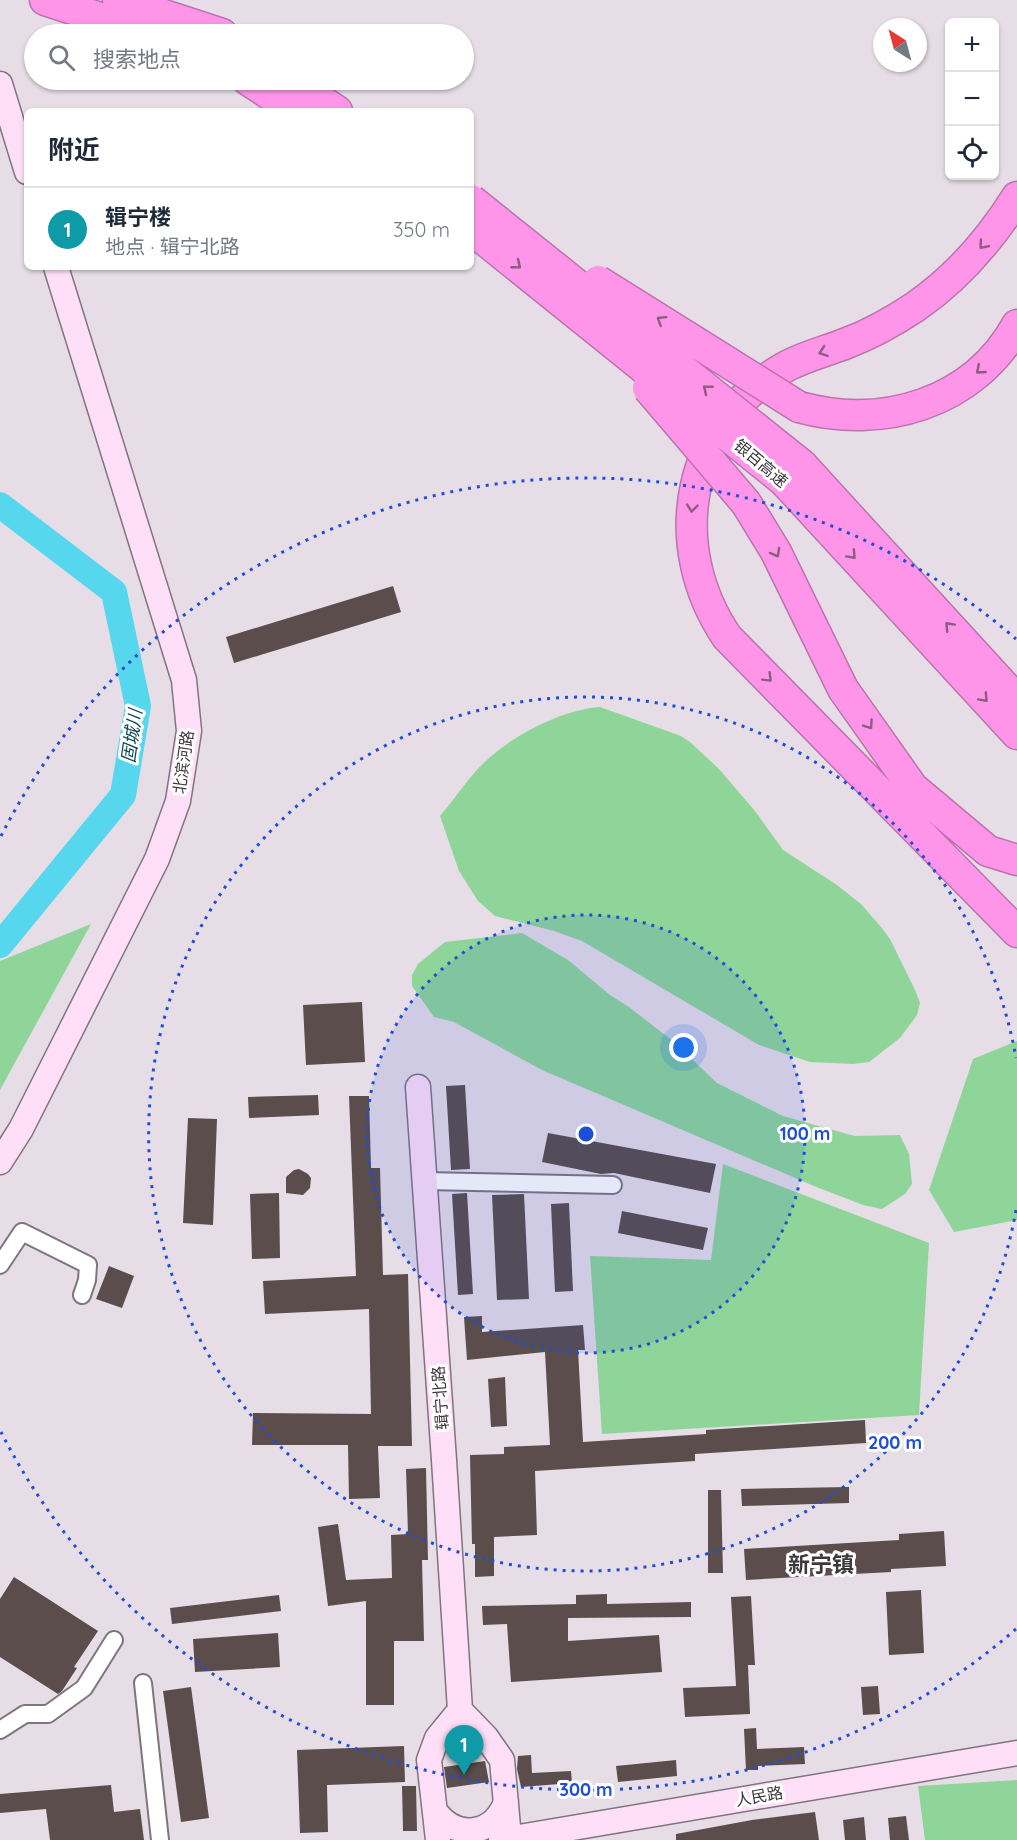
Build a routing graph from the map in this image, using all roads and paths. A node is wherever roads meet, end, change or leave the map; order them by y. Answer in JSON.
{"nodes":[{"id":1,"x":45,"y":0,"type":"edge"},
{"id":2,"x":118,"y":0,"type":"edge"},
{"id":3,"x":118,"y":24,"type":"edge"},
{"id":4,"x":191,"y":24,"type":"edge"},
{"id":5,"x":0,"y":84,"type":"edge"},
{"id":6,"x":263,"y":90,"type":"edge"},
{"id":7,"x":305,"y":90,"type":"edge"},
{"id":8,"x":290,"y":108,"type":"edge"},
{"id":9,"x":332,"y":108,"type":"edge"},
{"id":10,"x":24,"y":162,"type":"edge"},
{"id":11,"x":1017,"y":197,"type":"edge"},
{"id":12,"x":475,"y":212,"type":"edge"},
{"id":13,"x":57,"y":270,"type":"edge"},
{"id":14,"x":1017,"y":325,"type":"edge"},
{"id":15,"x":603,"y":335,"type":"junction"},
{"id":16,"x":793,"y":473,"type":"junction"},
{"id":17,"x":1017,"y":699,"type":"edge"},
{"id":18,"x":1017,"y":734,"type":"edge"},
{"id":19,"x":1017,"y":860,"type":"edge"},
{"id":20,"x":1017,"y":933,"type":"edge"},
{"id":21,"x":418,"y":1087,"type":"dead end"},
{"id":22,"x":0,"y":1162,"type":"edge"},
{"id":23,"x":424,"y":1181,"type":"junction"},
{"id":24,"x":613,"y":1185,"type":"dead end"},
{"id":25,"x":0,"y":1265,"type":"edge"},
{"id":26,"x":82,"y":1295,"type":"dead end"},
{"id":27,"x":114,"y":1640,"type":"dead end"},
{"id":28,"x":143,"y":1683,"type":"dead end"},
{"id":29,"x":460,"y":1710,"type":"junction"},
{"id":30,"x":0,"y":1730,"type":"edge"},
{"id":31,"x":1017,"y":1753,"type":"edge"},
{"id":32,"x":506,"y":1802,"type":"junction"},
{"id":33,"x":435,"y":1811,"type":"junction"},
{"id":34,"x":505,"y":1839,"type":"edge"},
{"id":35,"x":160,"y":1840,"type":"edge"},
{"id":36,"x":438,"y":1840,"type":"edge"}],
"edges":[{"from":1,"to":3,"type":"highway"},
{"from":2,"to":4,"type":"highway"},
{"from":5,"to":10,"type":"main road"},
{"from":6,"to":8,"type":"highway"},
{"from":7,"to":9,"type":"highway"},
{"from":11,"to":20,"type":"highway","one_way":true},
{"from":14,"to":12,"type":"highway","one_way":true,"bridge":true},
{"from":12,"to":15,"type":"highway","name":"银百高速","one_way":true,"bridge":true},
{"from":16,"to":12,"type":"highway","name":"银百高速","one_way":true,"bridge":true},
{"from":13,"to":22,"type":"main road","name":"北滨河路"},
{"from":15,"to":16,"type":"highway","name":"银百高速","bridge":true},
{"from":15,"to":19,"type":"highway","one_way":true,"bridge":true},
{"from":17,"to":16,"type":"highway","name":"银百高速","one_way":true},
{"from":16,"to":18,"type":"highway","name":"银百高速","one_way":true},
{"from":21,"to":23,"type":"main road","name":"辑宁北路"},
{"from":23,"to":24,"type":"street"},
{"from":23,"to":29,"type":"main road","name":"辑宁北路"},
{"from":25,"to":26,"type":"street"},
{"from":27,"to":30,"type":"street"},
{"from":28,"to":35,"type":"street"},
{"from":29,"to":32,"type":"main road"},
{"from":29,"to":33,"type":"main road"},
{"from":31,"to":34,"type":"main road","name":"人民路"},
{"from":32,"to":33,"type":"main road"},
{"from":32,"to":34,"type":"main road"},
{"from":33,"to":36,"type":"main road"}]}
